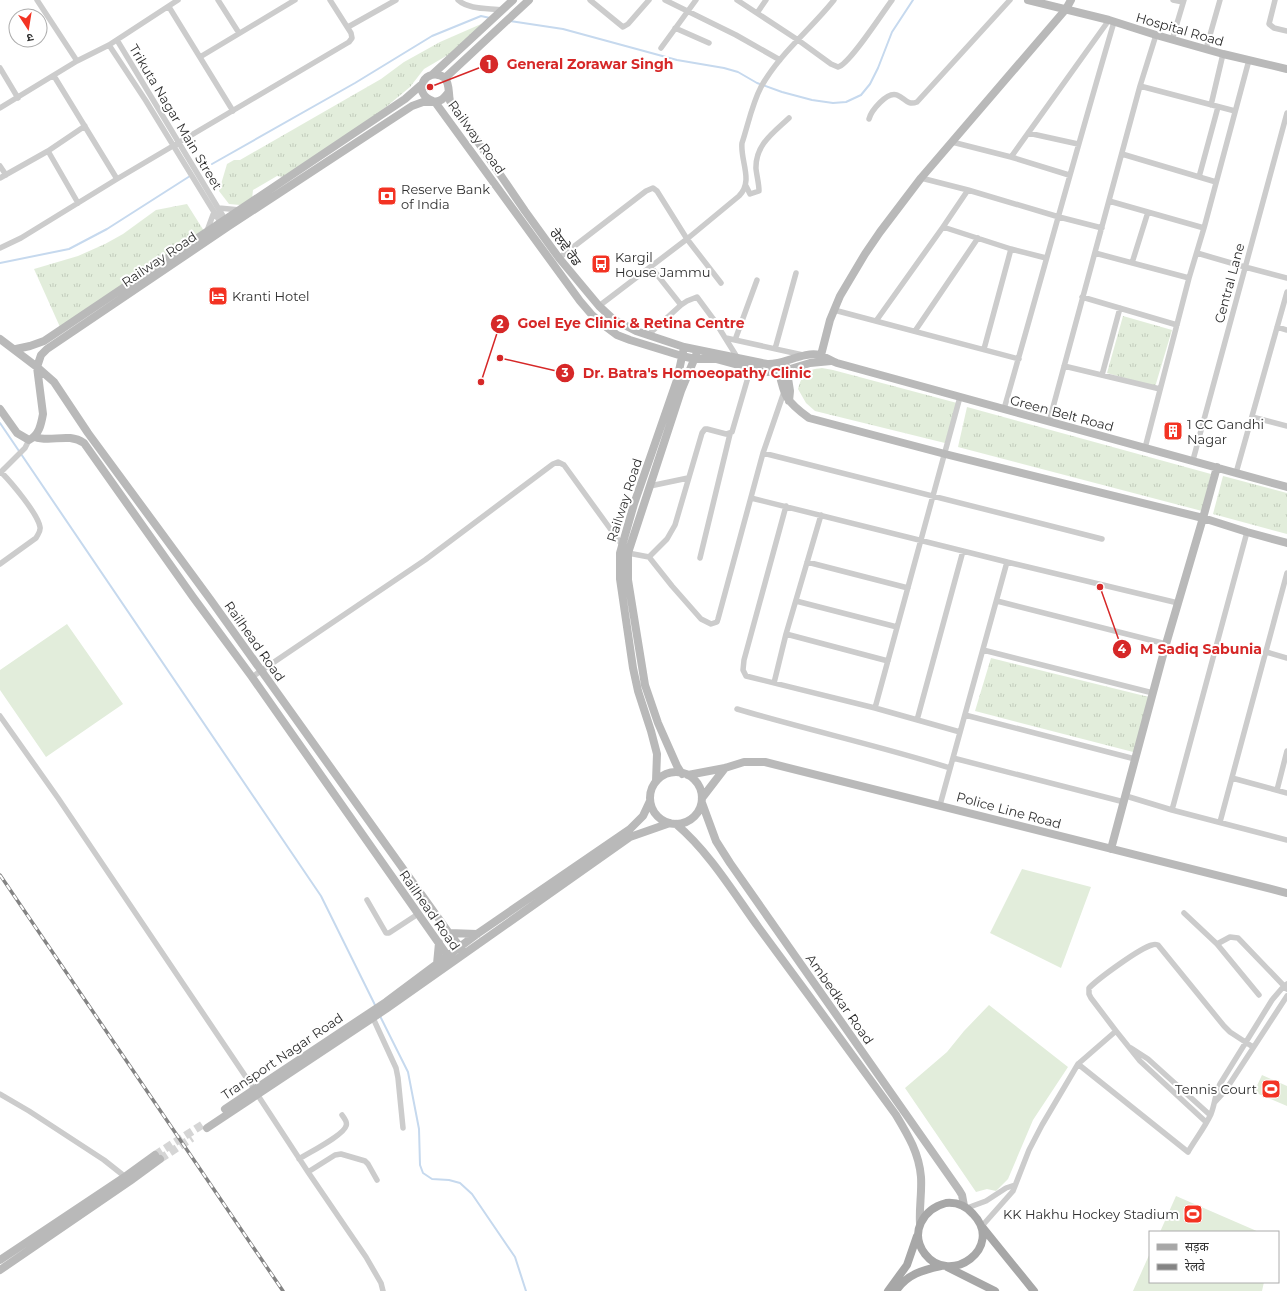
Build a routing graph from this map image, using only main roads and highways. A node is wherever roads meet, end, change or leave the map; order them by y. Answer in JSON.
{"nodes":[{"id":1,"x":513,"y":0,"type":"edge"},
{"id":2,"x":528,"y":0,"type":"edge"},
{"id":3,"x":1028,"y":0,"type":"edge"},
{"id":4,"x":1071,"y":0,"type":"edge"},
{"id":5,"x":1066,"y":9,"type":"junction"},
{"id":6,"x":1287,"y":69,"type":"edge"},
{"id":7,"x":433,"y":74,"type":"junction"},
{"id":8,"x":445,"y":78,"type":"junction"},
{"id":9,"x":422,"y":85,"type":"junction"},
{"id":10,"x":448,"y":93,"type":"junction"},
{"id":11,"x":435,"y":102,"type":"junction"},
{"id":12,"x":225,"y":224,"type":"junction"},
{"id":13,"x":85,"y":318,"type":"junction"},
{"id":14,"x":0,"y":338,"type":"edge"},
{"id":15,"x":684,"y":347,"type":"junction"},
{"id":16,"x":16,"y":349,"type":"junction"},
{"id":17,"x":698,"y":350,"type":"junction"},
{"id":18,"x":682,"y":356,"type":"junction"},
{"id":19,"x":820,"y":358,"type":"junction"},
{"id":20,"x":695,"y":359,"type":"junction"},
{"id":21,"x":831,"y":361,"type":"joint"},
{"id":22,"x":752,"y":364,"type":"junction"},
{"id":23,"x":37,"y":367,"type":"junction"},
{"id":24,"x":782,"y":367,"type":"junction"},
{"id":25,"x":789,"y":401,"type":"junction"},
{"id":26,"x":0,"y":409,"type":"edge"},
{"id":27,"x":32,"y":439,"type":"junction"},
{"id":28,"x":1217,"y":467,"type":"junction"},
{"id":29,"x":1287,"y":487,"type":"edge"},
{"id":30,"x":1203,"y":518,"type":"junction"},
{"id":31,"x":1287,"y":543,"type":"edge"},
{"id":32,"x":204,"y":590,"type":"junction"},
{"id":33,"x":193,"y":597,"type":"junction"},
{"id":34,"x":725,"y":768,"type":"junction"},
{"id":35,"x":685,"y":774,"type":"junction"},
{"id":36,"x":656,"y":781,"type":"junction"},
{"id":37,"x":702,"y":800,"type":"junction"},
{"id":38,"x":650,"y":801,"type":"junction"},
{"id":39,"x":673,"y":823,"type":"junction"},
{"id":40,"x":1111,"y":849,"type":"junction"},
{"id":41,"x":1287,"y":893,"type":"edge"},
{"id":42,"x":448,"y":933,"type":"junction"},
{"id":43,"x":477,"y":934,"type":"junction"},
{"id":44,"x":438,"y":943,"type":"junction"},
{"id":45,"x":463,"y":950,"type":"junction"},
{"id":46,"x":450,"y":959,"type":"junction"},
{"id":47,"x":437,"y":964,"type":"junction"},
{"id":48,"x":385,"y":1005,"type":"junction"},
{"id":49,"x":206,"y":1125,"type":"tunnel mouth"},
{"id":50,"x":158,"y":1157,"type":"tunnel mouth"},
{"id":51,"x":128,"y":1179,"type":"junction"},
{"id":52,"x":966,"y":1207,"type":"junction"},
{"id":53,"x":920,"y":1224,"type":"junction"},
{"id":54,"x":983,"y":1227,"type":"junction"},
{"id":55,"x":918,"y":1233,"type":"junction"},
{"id":56,"x":0,"y":1260,"type":"edge"},
{"id":57,"x":944,"y":1266,"type":"junction"},
{"id":58,"x":0,"y":1270,"type":"edge"},
{"id":59,"x":888,"y":1291,"type":"edge"},
{"id":60,"x":896,"y":1291,"type":"edge"},
{"id":61,"x":995,"y":1291,"type":"edge"},
{"id":62,"x":1034,"y":1291,"type":"edge"}],
"edges":[{"from":1,"to":7,"type":"main road"},
{"from":2,"to":8,"type":"main road"},
{"from":3,"to":5,"type":"main road","name":"Hospital Road"},
{"from":4,"to":5,"type":"main road"},
{"from":5,"to":6,"type":"main road","name":"Hospital Road"},
{"from":5,"to":19,"type":"main road"},
{"from":7,"to":8,"type":"main road"},
{"from":7,"to":9,"type":"main road"},
{"from":8,"to":10,"type":"main road"},
{"from":9,"to":11,"type":"main road"},
{"from":9,"to":12,"type":"main road"},
{"from":10,"to":11,"type":"main road"},
{"from":10,"to":15,"type":"main road","name":"ਰੇਲਵੇ ਰੋਡ"},
{"from":11,"to":12,"type":"main road","name":"Railway Road"},
{"from":11,"to":18,"type":"main road","name":"Railway Road"},
{"from":12,"to":13,"type":"main road","name":"Railway Road"},
{"from":12,"to":13,"type":"main road"},
{"from":13,"to":16,"type":"main road"},
{"from":13,"to":23,"type":"main road","name":"Railway Road"},
{"from":14,"to":16,"type":"main road","name":"Railhead Road"},
{"from":15,"to":17,"type":"main road","name":"ਰੇਲਵੇ ਰੋਡ"},
{"from":15,"to":18,"type":"main road","name":"Railway Road"},
{"from":16,"to":23,"type":"main road","name":"Railhead Road"},
{"from":17,"to":20,"type":"main road"},
{"from":17,"to":22,"type":"main road","name":"ਰੇਲਵੇ ਰੋਡ"},
{"from":18,"to":20,"type":"main road","name":"Railway Road"},
{"from":18,"to":36,"type":"main road","name":"Railway Road"},
{"from":19,"to":21,"type":"main road","name":"Railway Road"},
{"from":19,"to":24,"type":"main road","name":"Railway Road"},
{"from":19,"to":24,"type":"main road"},
{"from":20,"to":22,"type":"main road","name":"Railway Road"},
{"from":20,"to":35,"type":"main road"},
{"from":21,"to":28,"type":"main road","name":"Green Belt Road"},
{"from":22,"to":24,"type":"main road","name":"Railway Road"},
{"from":23,"to":27,"type":"main road"},
{"from":23,"to":32,"type":"main road","name":"Railhead Road"},
{"from":24,"to":25,"type":"main road"},
{"from":24,"to":25,"type":"main road"},
{"from":25,"to":30,"type":"main road"},
{"from":26,"to":27,"type":"main road"},
{"from":27,"to":33,"type":"main road","name":"Railhead Road"},
{"from":28,"to":29,"type":"main road","name":"Green Belt Road"},
{"from":28,"to":30,"type":"main road"},
{"from":30,"to":31,"type":"main road"},
{"from":30,"to":40,"type":"main road"},
{"from":32,"to":33,"type":"main road"},
{"from":32,"to":42,"type":"main road","name":"Railhead Road"},
{"from":33,"to":44,"type":"main road","name":"Railhead Road"},
{"from":34,"to":35,"type":"main road","name":"Police Line Road"},
{"from":34,"to":37,"type":"main road"},
{"from":34,"to":40,"type":"main road","name":"Police Line Road"},
{"from":35,"to":36,"type":"main road"},
{"from":35,"to":37,"type":"main road"},
{"from":36,"to":38,"type":"main road"},
{"from":37,"to":39,"type":"main road"},
{"from":37,"to":52,"type":"main road","name":"Ambedkar Road"},
{"from":38,"to":39,"type":"main road"},
{"from":38,"to":43,"type":"main road"},
{"from":39,"to":45,"type":"main road"},
{"from":39,"to":53,"type":"main road"},
{"from":40,"to":41,"type":"main road","name":"Police Line Road"},
{"from":42,"to":43,"type":"main road"},
{"from":42,"to":45,"type":"main road","name":"Railhead Road"},
{"from":43,"to":45,"type":"main road"},
{"from":44,"to":46,"type":"main road","name":"Railhead Road"},
{"from":44,"to":47,"type":"main road"},
{"from":45,"to":46,"type":"main road"},
{"from":46,"to":47,"type":"main road"},
{"from":46,"to":48,"type":"main road"},
{"from":47,"to":48,"type":"main road"},
{"from":48,"to":49,"type":"main road","name":"Transport Nagar Road"},
{"from":50,"to":51,"type":"main road"},
{"from":51,"to":56,"type":"main road"},
{"from":51,"to":58,"type":"main road"},
{"from":52,"to":53,"type":"main road"},
{"from":52,"to":54,"type":"main road"},
{"from":53,"to":55,"type":"main road"},
{"from":54,"to":57,"type":"main road"},
{"from":54,"to":62,"type":"main road"},
{"from":55,"to":57,"type":"main road"},
{"from":55,"to":59,"type":"main road"},
{"from":57,"to":60,"type":"main road"},
{"from":57,"to":61,"type":"main road"}]}
